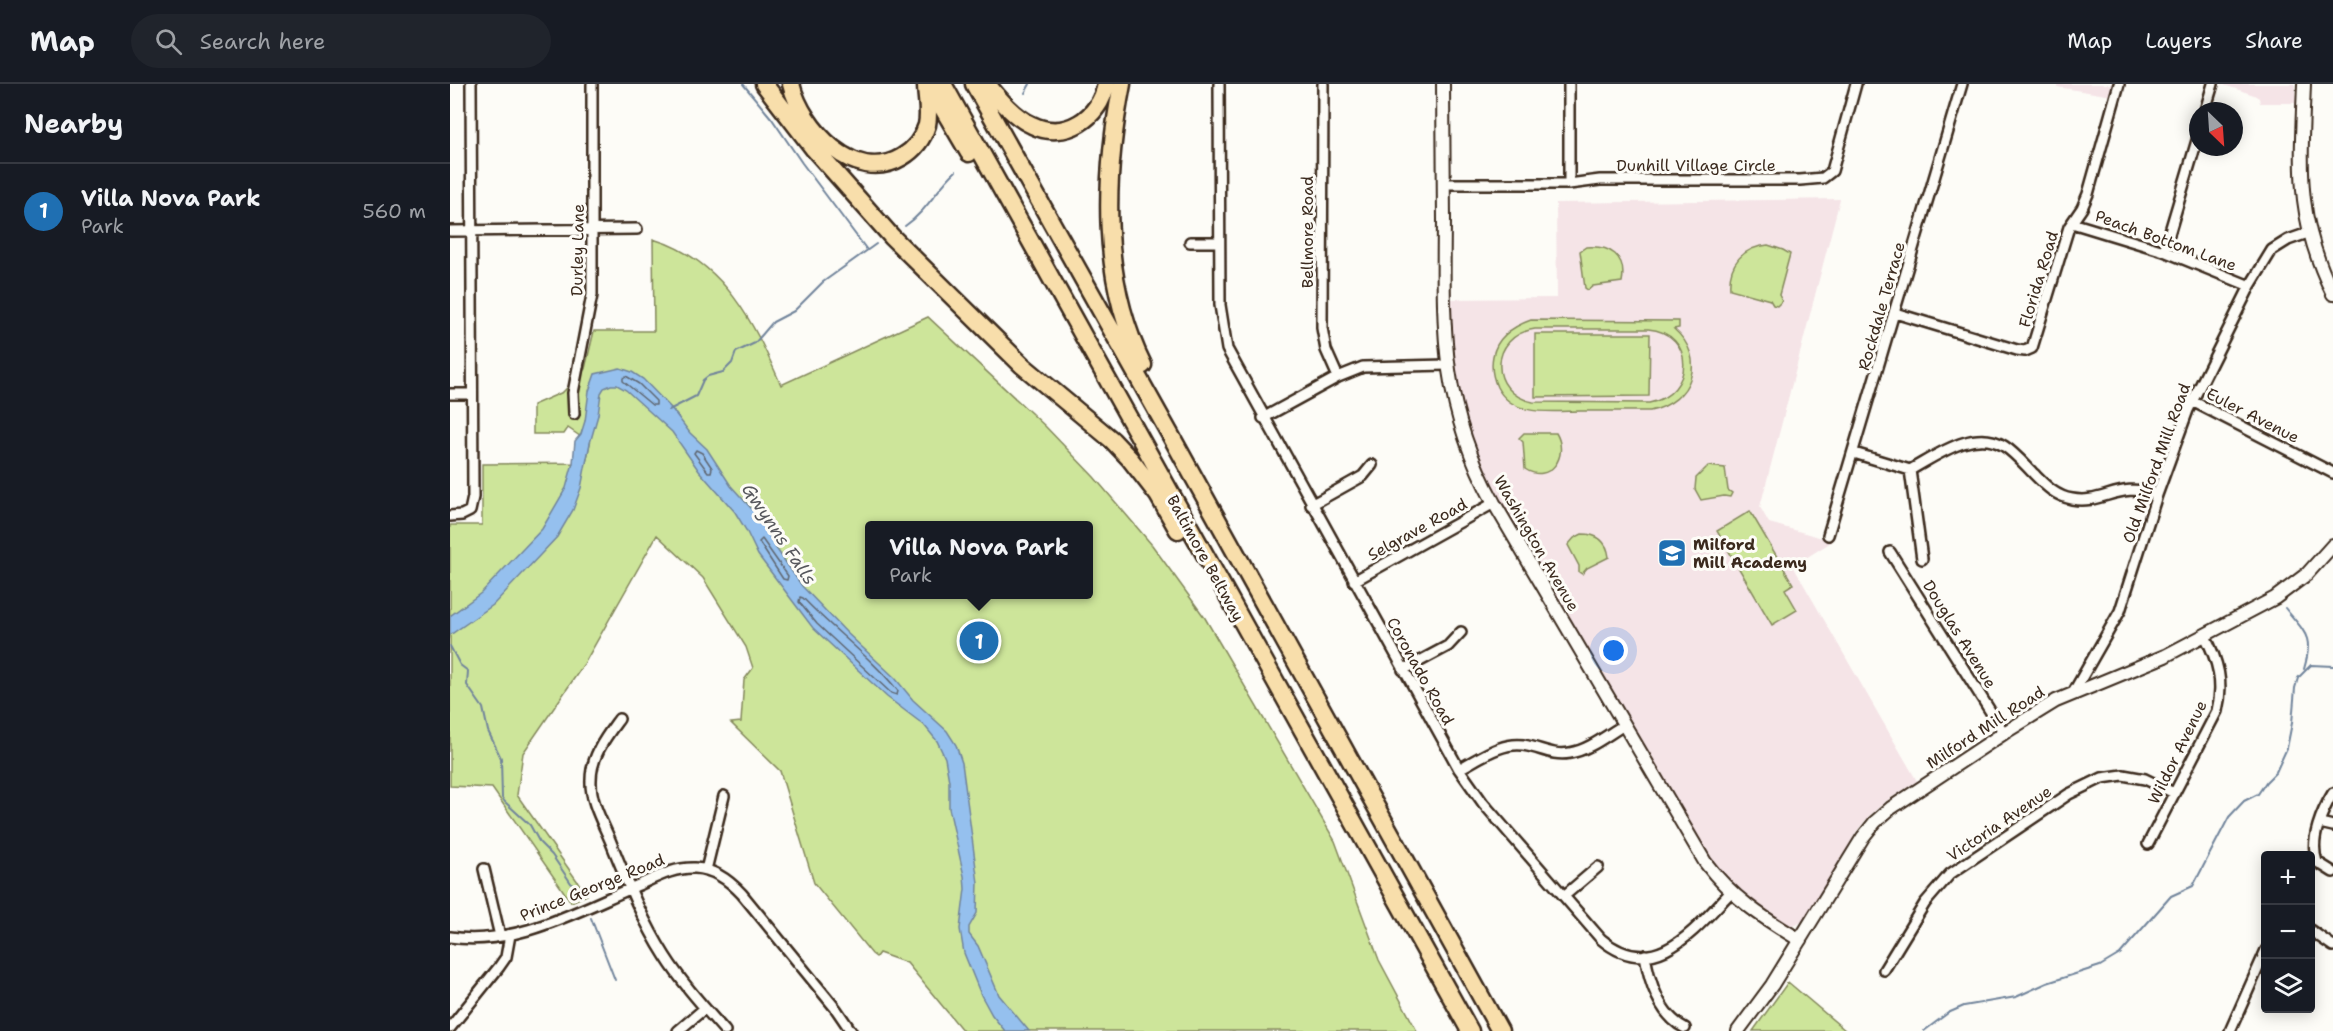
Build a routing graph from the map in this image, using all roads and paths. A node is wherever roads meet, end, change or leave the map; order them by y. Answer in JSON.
{"nodes":[{"id":1,"x":471,"y":84,"type":"edge"},
{"id":2,"x":592,"y":84,"type":"edge"},
{"id":3,"x":764,"y":84,"type":"edge"},
{"id":4,"x":791,"y":84,"type":"edge"},
{"id":5,"x":927,"y":84,"type":"edge"},
{"id":6,"x":943,"y":84,"type":"edge"},
{"id":7,"x":974,"y":84,"type":"edge"},
{"id":8,"x":987,"y":84,"type":"edge"},
{"id":9,"x":1106,"y":84,"type":"edge"},
{"id":10,"x":1122,"y":84,"type":"edge"},
{"id":11,"x":1220,"y":84,"type":"edge"},
{"id":12,"x":1323,"y":84,"type":"edge"},
{"id":13,"x":1443,"y":84,"type":"edge"},
{"id":14,"x":1569,"y":84,"type":"edge"},
{"id":15,"x":1857,"y":84,"type":"edge"},
{"id":16,"x":1962,"y":84,"type":"edge"},
{"id":17,"x":2119,"y":84,"type":"edge"},
{"id":18,"x":2213,"y":84,"type":"edge"},
{"id":19,"x":2304,"y":84,"type":"edge"},
{"id":20,"x":2208,"y":102,"type":"edge"},
{"id":21,"x":2192,"y":156,"type":"edge"},
{"id":22,"x":1444,"y":184,"type":"junction"},
{"id":23,"x":1569,"y":184,"type":"junction"},
{"id":24,"x":1004,"y":191,"type":"junction"},
{"id":25,"x":2072,"y":223,"type":"junction"},
{"id":26,"x":637,"y":230,"type":"dead end"},
{"id":27,"x":450,"y":231,"type":"edge"},
{"id":28,"x":473,"y":231,"type":"junction"},
{"id":29,"x":593,"y":231,"type":"junction"},
{"id":30,"x":2308,"y":233,"type":"junction"},
{"id":31,"x":1190,"y":242,"type":"dead end"},
{"id":32,"x":1219,"y":242,"type":"junction"},
{"id":33,"x":2164,"y":252,"type":"junction"},
{"id":34,"x":2250,"y":286,"type":"junction"},
{"id":35,"x":2333,"y":294,"type":"edge"},
{"id":36,"x":1895,"y":313,"type":"junction"},
{"id":37,"x":1447,"y":365,"type":"junction"},
{"id":38,"x":1338,"y":377,"type":"junction"},
{"id":39,"x":450,"y":394,"type":"edge"},
{"id":40,"x":472,"y":394,"type":"junction"},
{"id":41,"x":2192,"y":401,"type":"junction"},
{"id":42,"x":573,"y":414,"type":"dead end"},
{"id":43,"x":1263,"y":418,"type":"junction"},
{"id":44,"x":1171,"y":436,"type":"junction"},
{"id":45,"x":1854,"y":453,"type":"junction"},
{"id":46,"x":1372,"y":465,"type":"dead end"},
{"id":47,"x":1911,"y":470,"type":"junction"},
{"id":48,"x":2333,"y":473,"type":"edge"},
{"id":49,"x":2157,"y":495,"type":"junction"},
{"id":50,"x":1494,"y":503,"type":"junction"},
{"id":51,"x":1311,"y":505,"type":"junction"},
{"id":52,"x":450,"y":516,"type":"edge"},
{"id":53,"x":1828,"y":535,"type":"dead end"},
{"id":54,"x":2333,"y":545,"type":"edge"},
{"id":55,"x":1890,"y":552,"type":"dead end"},
{"id":56,"x":1922,"y":559,"type":"dead end"},
{"id":57,"x":1354,"y":581,"type":"junction"},
{"id":58,"x":1461,"y":632,"type":"dead end"},
{"id":59,"x":2205,"y":636,"type":"junction"},
{"id":60,"x":1403,"y":670,"type":"junction"},
{"id":61,"x":2073,"y":693,"type":"junction"},
{"id":62,"x":619,"y":719,"type":"dead end"},
{"id":63,"x":1624,"y":725,"type":"junction"},
{"id":64,"x":1302,"y":730,"type":"junction"},
{"id":65,"x":2004,"y":733,"type":"junction"},
{"id":66,"x":1458,"y":769,"type":"junction"},
{"id":67,"x":2174,"y":793,"type":"junction"},
{"id":68,"x":2333,"y":793,"type":"edge"},
{"id":69,"x":723,"y":796,"type":"dead end"},
{"id":70,"x":2320,"y":823,"type":"junction"},
{"id":71,"x":2333,"y":826,"type":"edge"},
{"id":72,"x":2148,"y":844,"type":"dead end"},
{"id":73,"x":1598,"y":867,"type":"dead end"},
{"id":74,"x":484,"y":869,"type":"dead end"},
{"id":75,"x":706,"y":870,"type":"junction"},
{"id":76,"x":2333,"y":872,"type":"edge"},
{"id":77,"x":630,"y":888,"type":"junction"},
{"id":78,"x":1730,"y":893,"type":"junction"},
{"id":79,"x":1564,"y":896,"type":"junction"},
{"id":80,"x":2315,"y":933,"type":"edge"},
{"id":81,"x":510,"y":934,"type":"junction"},
{"id":82,"x":500,"y":936,"type":"junction"},
{"id":83,"x":450,"y":937,"type":"edge"},
{"id":84,"x":1800,"y":940,"type":"junction"},
{"id":85,"x":2333,"y":946,"type":"edge"},
{"id":86,"x":1645,"y":955,"type":"junction"},
{"id":87,"x":2261,"y":959,"type":"edge"},
{"id":88,"x":1884,"y":970,"type":"dead end"},
{"id":89,"x":705,"y":1008,"type":"junction"},
{"id":90,"x":450,"y":1028,"type":"edge"},
{"id":91,"x":1685,"y":1028,"type":"dead end"},
{"id":92,"x":678,"y":1031,"type":"edge"},
{"id":93,"x":724,"y":1031,"type":"edge"},
{"id":94,"x":851,"y":1031,"type":"edge"},
{"id":95,"x":1470,"y":1031,"type":"edge"},
{"id":96,"x":1500,"y":1031,"type":"edge"},
{"id":97,"x":1738,"y":1031,"type":"edge"},
{"id":98,"x":2230,"y":1031,"type":"edge"}],
"edges":[{"from":1,"to":28,"type":"street"},
{"from":2,"to":29,"type":"street","name":"Durley Lane"},
{"from":3,"to":64,"type":"highway"},
{"from":4,"to":5,"type":"highway"},
{"from":5,"to":24,"type":"highway"},
{"from":6,"to":24,"type":"highway","name":"Baltimore Beltway"},
{"from":7,"to":44,"type":"highway","name":"Baltimore Beltway"},
{"from":8,"to":9,"type":"highway"},
{"from":10,"to":44,"type":"highway"},
{"from":11,"to":32,"type":"street","name":"Coronado Road"},
{"from":12,"to":38,"type":"street","name":"Bellmore Road"},
{"from":13,"to":22,"type":"main road","name":"Washington Avenue"},
{"from":14,"to":23,"type":"street"},
{"from":15,"to":23,"type":"street","name":"Dunhill Village Circle"},
{"from":16,"to":36,"type":"street","name":"Rockdale Terrace"},
{"from":17,"to":25,"type":"street","name":"Florida Road"},
{"from":18,"to":20,"type":"street"},
{"from":19,"to":30,"type":"main road"},
{"from":21,"to":33,"type":"street"},
{"from":22,"to":23,"type":"street","name":"Dunhill Village Circle"},
{"from":22,"to":37,"type":"main road","name":"Washington Avenue"},
{"from":24,"to":64,"type":"highway","name":"Baltimore Beltway"},
{"from":25,"to":33,"type":"street","name":"Peach Bottom Lane"},
{"from":25,"to":36,"type":"street","name":"Florida Road"},
{"from":26,"to":29,"type":"street"},
{"from":27,"to":28,"type":"street"},
{"from":28,"to":29,"type":"street"},
{"from":28,"to":40,"type":"street"},
{"from":29,"to":42,"type":"street","name":"Durley Lane"},
{"from":30,"to":34,"type":"street","name":"Old Milford Mill Road"},
{"from":30,"to":35,"type":"main road"},
{"from":31,"to":32,"type":"street"},
{"from":32,"to":43,"type":"street","name":"Coronado Road"},
{"from":33,"to":34,"type":"street","name":"Peach Bottom Lane"},
{"from":34,"to":41,"type":"street","name":"Old Milford Mill Road"},
{"from":36,"to":45,"type":"street","name":"Rockdale Terrace"},
{"from":37,"to":38,"type":"street"},
{"from":37,"to":50,"type":"main road","name":"Washington Avenue"},
{"from":38,"to":43,"type":"street"},
{"from":39,"to":40,"type":"street"},
{"from":40,"to":52,"type":"street"},
{"from":41,"to":48,"type":"street","name":"Euler Avenue"},
{"from":41,"to":49,"type":"street","name":"Old Milford Mill Road"},
{"from":43,"to":51,"type":"street","name":"Coronado Road"},
{"from":44,"to":96,"type":"highway","name":"Baltimore Beltway"},
{"from":45,"to":47,"type":"street"},
{"from":45,"to":53,"type":"street","name":"Rockdale Terrace"},
{"from":46,"to":51,"type":"street"},
{"from":47,"to":49,"type":"street"},
{"from":47,"to":56,"type":"street"},
{"from":49,"to":61,"type":"street","name":"Old Milford Mill Road"},
{"from":50,"to":57,"type":"street","name":"Selgrave Road"},
{"from":50,"to":63,"type":"main road","name":"Washington Avenue"},
{"from":51,"to":57,"type":"street","name":"Coronado Road"},
{"from":54,"to":59,"type":"main road","name":"Milford Mill Road"},
{"from":55,"to":65,"type":"street","name":"Douglas Avenue"},
{"from":57,"to":60,"type":"street","name":"Coronado Road"},
{"from":58,"to":60,"type":"street"},
{"from":59,"to":61,"type":"main road","name":"Milford Mill Road"},
{"from":59,"to":67,"type":"street","name":"Wildor Avenue"},
{"from":60,"to":66,"type":"street","name":"Coronado Road"},
{"from":61,"to":65,"type":"main road","name":"Milford Mill Road"},
{"from":62,"to":77,"type":"street"},
{"from":63,"to":66,"type":"street"},
{"from":63,"to":78,"type":"main road","name":"Washington Avenue"},
{"from":64,"to":95,"type":"highway","name":"Baltimore Beltway"},
{"from":65,"to":84,"type":"main road","name":"Milford Mill Road"},
{"from":66,"to":79,"type":"street","name":"Coronado Road"},
{"from":67,"to":72,"type":"street","name":"Wildor Avenue"},
{"from":67,"to":88,"type":"street","name":"Victoria Avenue"},
{"from":68,"to":70,"type":"street"},
{"from":69,"to":75,"type":"street"},
{"from":70,"to":71,"type":"street"},
{"from":70,"to":76,"type":"street"},
{"from":73,"to":79,"type":"street"},
{"from":74,"to":82,"type":"street"},
{"from":75,"to":77,"type":"street","name":"Prince George Road"},
{"from":75,"to":94,"type":"street","name":"Prince George Road"},
{"from":77,"to":81,"type":"street","name":"Prince George Road"},
{"from":77,"to":89,"type":"street"},
{"from":78,"to":84,"type":"main road","name":"Washington Avenue"},
{"from":78,"to":86,"type":"street","name":"Coronado Road"},
{"from":79,"to":86,"type":"street","name":"Coronado Road"},
{"from":80,"to":85,"type":"street"},
{"from":81,"to":82,"type":"street","name":"Prince George Road"},
{"from":81,"to":90,"type":"street"},
{"from":82,"to":83,"type":"street","name":"Prince George Road"},
{"from":84,"to":97,"type":"main road","name":"Milford Mill Road"},
{"from":86,"to":91,"type":"street"},
{"from":87,"to":98,"type":"street"},
{"from":89,"to":92,"type":"street"},
{"from":89,"to":93,"type":"street"}]}
